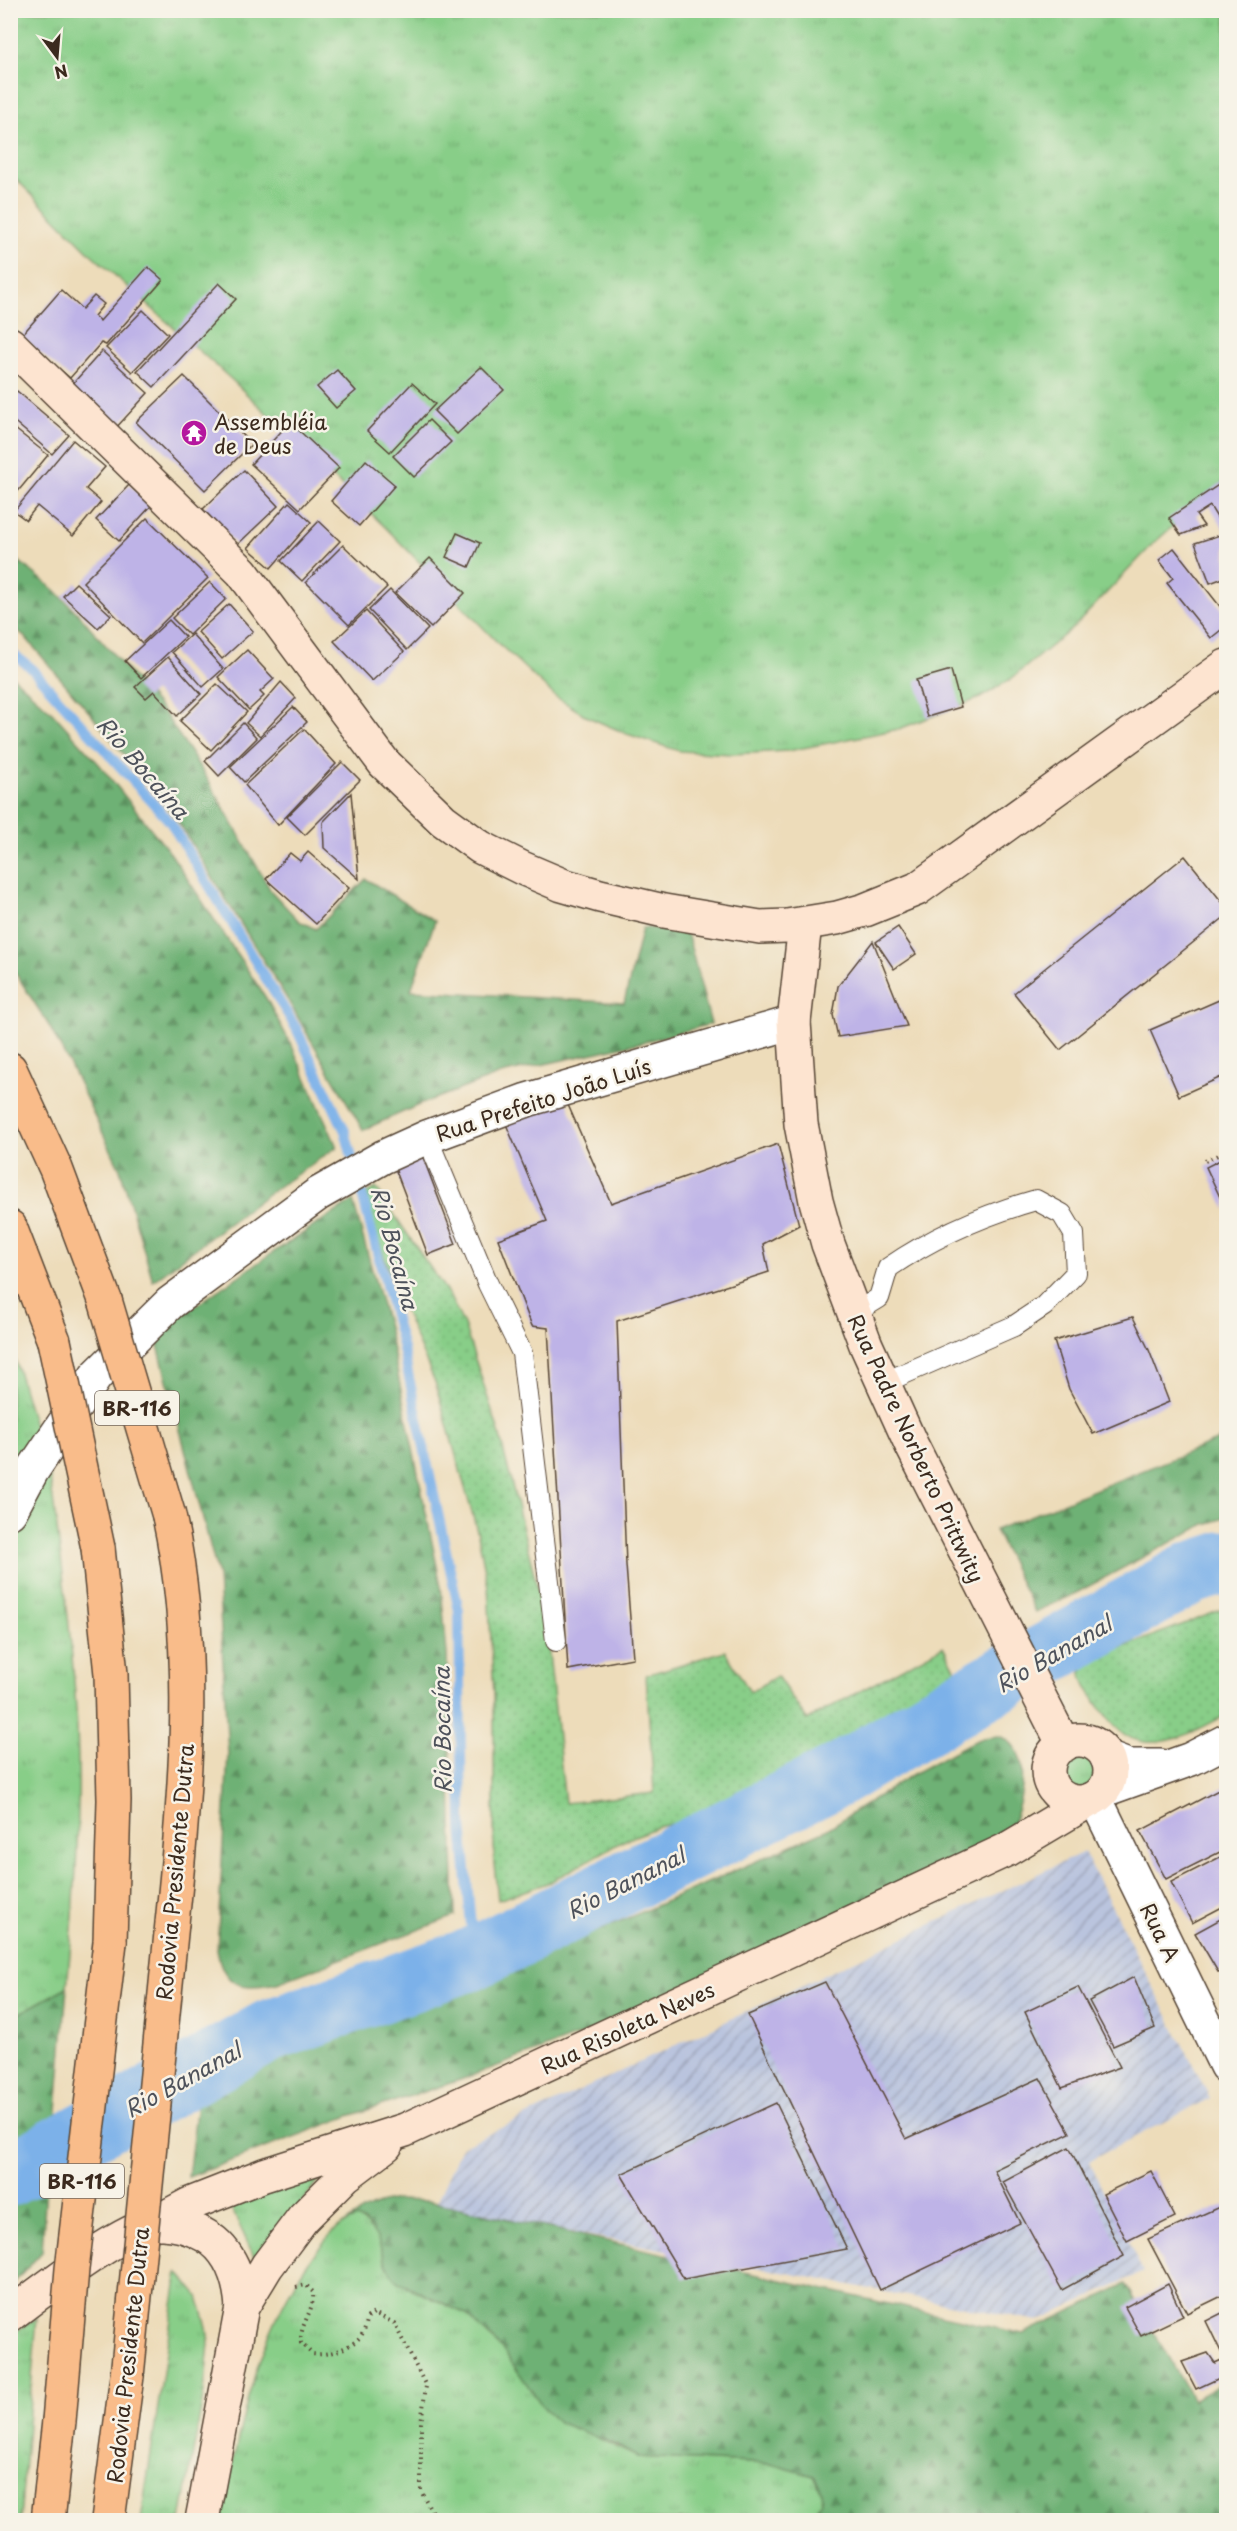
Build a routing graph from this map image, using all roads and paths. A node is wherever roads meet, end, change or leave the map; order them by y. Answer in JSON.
{"nodes":[{"id":1,"x":10,"y":344,"type":"edge"},
{"id":2,"x":1227,"y":666,"type":"edge"},
{"id":3,"x":805,"y":924,"type":"junction"},
{"id":4,"x":794,"y":1022,"type":"junction"},
{"id":5,"x":10,"y":1069,"type":"edge"},
{"id":6,"x":427,"y":1137,"type":"junction"},
{"id":7,"x":1227,"y":1151,"type":"edge"},
{"id":8,"x":1205,"y":1161,"type":"dead end"},
{"id":9,"x":10,"y":1227,"type":"edge"},
{"id":10,"x":853,"y":1314,"type":"junction"},
{"id":11,"x":883,"y":1383,"type":"junction"},
{"id":12,"x":10,"y":1512,"type":"edge"},
{"id":13,"x":556,"y":1641,"type":"dead end"},
{"id":14,"x":1060,"y":1737,"type":"junction"},
{"id":15,"x":1227,"y":1741,"type":"edge"},
{"id":16,"x":1107,"y":1758,"type":"junction"},
{"id":17,"x":1191,"y":1759,"type":"junction"},
{"id":18,"x":1052,"y":1788,"type":"junction"},
{"id":19,"x":1096,"y":1796,"type":"junction"},
{"id":20,"x":1006,"y":1850,"type":"junction"},
{"id":21,"x":1227,"y":2066,"type":"edge"},
{"id":22,"x":405,"y":2130,"type":"junction"},
{"id":23,"x":153,"y":2224,"type":"junction"},
{"id":24,"x":293,"y":2289,"type":"dead end"},
{"id":25,"x":242,"y":2307,"type":"junction"},
{"id":26,"x":10,"y":2315,"type":"edge"},
{"id":27,"x":48,"y":2520,"type":"edge"},
{"id":28,"x":108,"y":2520,"type":"edge"},
{"id":29,"x":202,"y":2520,"type":"edge"},
{"id":30,"x":436,"y":2520,"type":"edge"}],
"edges":[{"from":1,"to":3,"type":"main road"},
{"from":2,"to":3,"type":"main road"},
{"from":3,"to":4,"type":"main road","name":"Rua Padre Norberto Prittwity"},
{"from":4,"to":6,"type":"street","name":"Rua Prefeito João Luís"},
{"from":4,"to":10,"type":"main road","name":"Rua Padre Norberto Prittwity"},
{"from":5,"to":28,"type":"highway","name":"Rodovia Presidente Dutra","number":"BR-116","bridge":true},
{"from":6,"to":12,"type":"street","name":"Rua Prefeito João Luís"},
{"from":6,"to":13,"type":"lane"},
{"from":7,"to":8,"type":"path"},
{"from":9,"to":27,"type":"highway","number":"BR-116","bridge":true},
{"from":10,"to":11,"type":"main road","name":"Rua Padre Norberto Prittwity"},
{"from":10,"to":11,"type":"lane"},
{"from":11,"to":14,"type":"main road","name":"Rua Padre Norberto Prittwity"},
{"from":14,"to":16,"type":"main road"},
{"from":14,"to":18,"type":"main road"},
{"from":15,"to":17,"type":"street","name":"Rua Risoleta Neves"},
{"from":16,"to":17,"type":"street","name":"Rua Risoleta Neves"},
{"from":16,"to":19,"type":"main road"},
{"from":17,"to":19,"type":"street","name":"Rua Risoleta Neves"},
{"from":18,"to":19,"type":"main road"},
{"from":18,"to":20,"type":"main road"},
{"from":19,"to":20,"type":"main road","name":"Rua Risoleta Neves"},
{"from":19,"to":21,"type":"street","name":"Rua A"},
{"from":20,"to":22,"type":"main road","name":"Rua Risoleta Neves"},
{"from":22,"to":23,"type":"main road","name":"Rua Risoleta Neves"},
{"from":22,"to":25,"type":"main road"},
{"from":23,"to":25,"type":"main road"},
{"from":23,"to":26,"type":"main road","name":"Rua Risoleta Neves"},
{"from":24,"to":30,"type":"path"},
{"from":25,"to":29,"type":"main road"}]}
